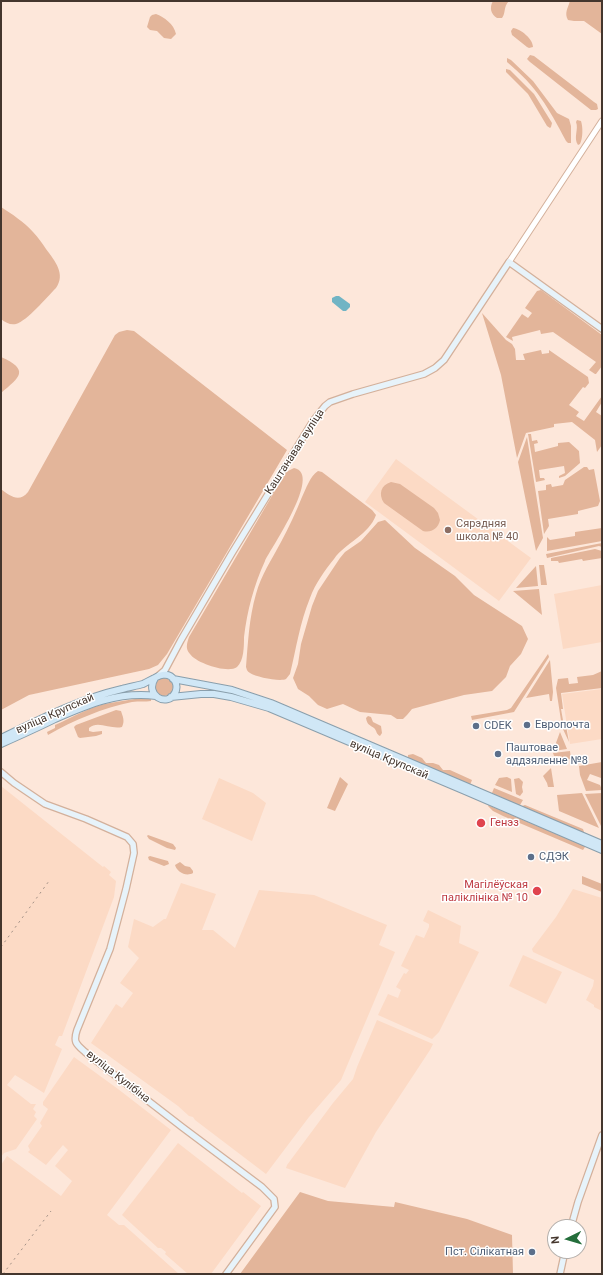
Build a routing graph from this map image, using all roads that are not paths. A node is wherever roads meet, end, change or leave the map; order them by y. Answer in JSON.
{"nodes":[{"id":1,"x":602,"y":121,"type":"edge"},
{"id":2,"x":509,"y":262,"type":"junction"},
{"id":3,"x":602,"y":330,"type":"edge"},
{"id":4,"x":165,"y":670,"type":"junction"},
{"id":5,"x":157,"y":677,"type":"junction"},
{"id":6,"x":172,"y":678,"type":"junction"},
{"id":7,"x":156,"y":696,"type":"junction"},
{"id":8,"x":171,"y":697,"type":"junction"},
{"id":9,"x":1,"y":738,"type":"edge"},
{"id":10,"x":1,"y":744,"type":"edge"},
{"id":11,"x":1,"y":772,"type":"edge"},
{"id":12,"x":602,"y":844,"type":"edge"},
{"id":13,"x":602,"y":850,"type":"edge"},
{"id":14,"x":602,"y":1135,"type":"edge"},
{"id":15,"x":573,"y":1219,"type":"edge"},
{"id":16,"x":564,"y":1259,"type":"edge"},
{"id":17,"x":226,"y":1274,"type":"edge"},
{"id":18,"x":560,"y":1274,"type":"edge"}],
"edges":[{"from":1,"to":2,"type":"street"},
{"from":2,"to":3,"type":"main road"},
{"from":2,"to":4,"type":"main road","name":"Каштанавая вуліца"},
{"from":4,"to":5,"type":"main road"},
{"from":4,"to":6,"type":"main road"},
{"from":5,"to":6,"type":"main road"},
{"from":5,"to":7,"type":"main road"},
{"from":5,"to":9,"type":"main road","name":"вуліца Крупскай"},
{"from":6,"to":8,"type":"main road"},
{"from":6,"to":12,"type":"main road","name":"вуліца Крупскай"},
{"from":7,"to":8,"type":"main road"},
{"from":7,"to":10,"type":"main road","name":"вуліца Крупскай"},
{"from":8,"to":13,"type":"main road","name":"вуліца Крупскай"},
{"from":11,"to":17,"type":"main road","name":"вуліца Кулібіна"},
{"from":14,"to":15,"type":"main road"},
{"from":16,"to":18,"type":"main road"}]}
